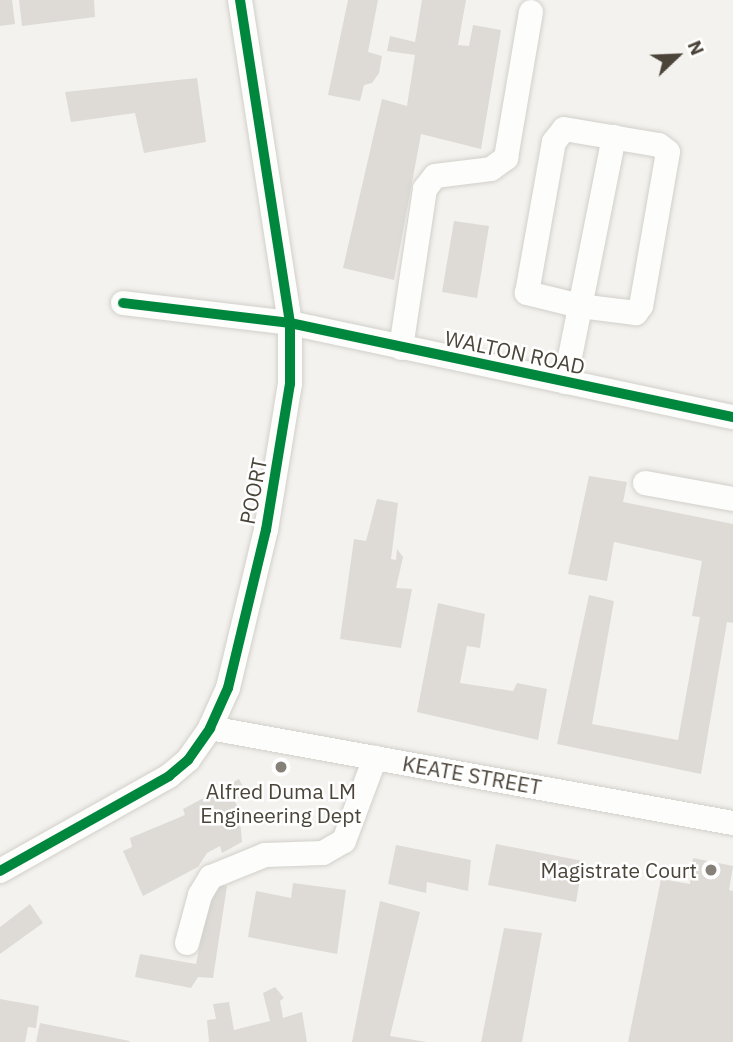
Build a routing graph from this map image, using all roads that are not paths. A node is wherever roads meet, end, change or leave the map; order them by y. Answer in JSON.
{"nodes":[{"id":1,"x":240,"y":0,"type":"edge"},
{"id":2,"x":531,"y":12,"type":"dead end"},
{"id":3,"x":614,"y":137,"type":"junction"},
{"id":4,"x":123,"y":303,"type":"dead end"},
{"id":5,"x":580,"y":306,"type":"junction"},
{"id":6,"x":290,"y":323,"type":"junction"},
{"id":7,"x":401,"y":348,"type":"junction"},
{"id":8,"x":565,"y":382,"type":"junction"},
{"id":9,"x":733,"y":417,"type":"edge"},
{"id":10,"x":645,"y":483,"type":"dead end"},
{"id":11,"x":733,"y":499,"type":"edge"},
{"id":12,"x":210,"y":727,"type":"junction"},
{"id":13,"x":375,"y":758,"type":"junction"},
{"id":14,"x":733,"y":823,"type":"edge"},
{"id":15,"x":0,"y":872,"type":"edge"},
{"id":16,"x":187,"y":943,"type":"dead end"}],
"edges":[{"from":1,"to":6,"type":"street","name":"POORT"},
{"from":2,"to":7,"type":"street"},
{"from":3,"to":5,"type":"street"},
{"from":3,"to":5,"type":"street"},
{"from":3,"to":5,"type":"street"},
{"from":4,"to":6,"type":"street","name":"WALTON ROAD"},
{"from":5,"to":8,"type":"street"},
{"from":6,"to":7,"type":"street","name":"WALTON ROAD"},
{"from":6,"to":12,"type":"street","name":"POORT"},
{"from":7,"to":8,"type":"street","name":"WALTON ROAD"},
{"from":8,"to":9,"type":"street","name":"WALTON ROAD"},
{"from":10,"to":11,"type":"street"},
{"from":12,"to":13,"type":"street","name":"KEATE STREET"},
{"from":12,"to":15,"type":"street","name":"POORT"},
{"from":13,"to":14,"type":"street","name":"KEATE STREET"},
{"from":13,"to":16,"type":"street"}]}
